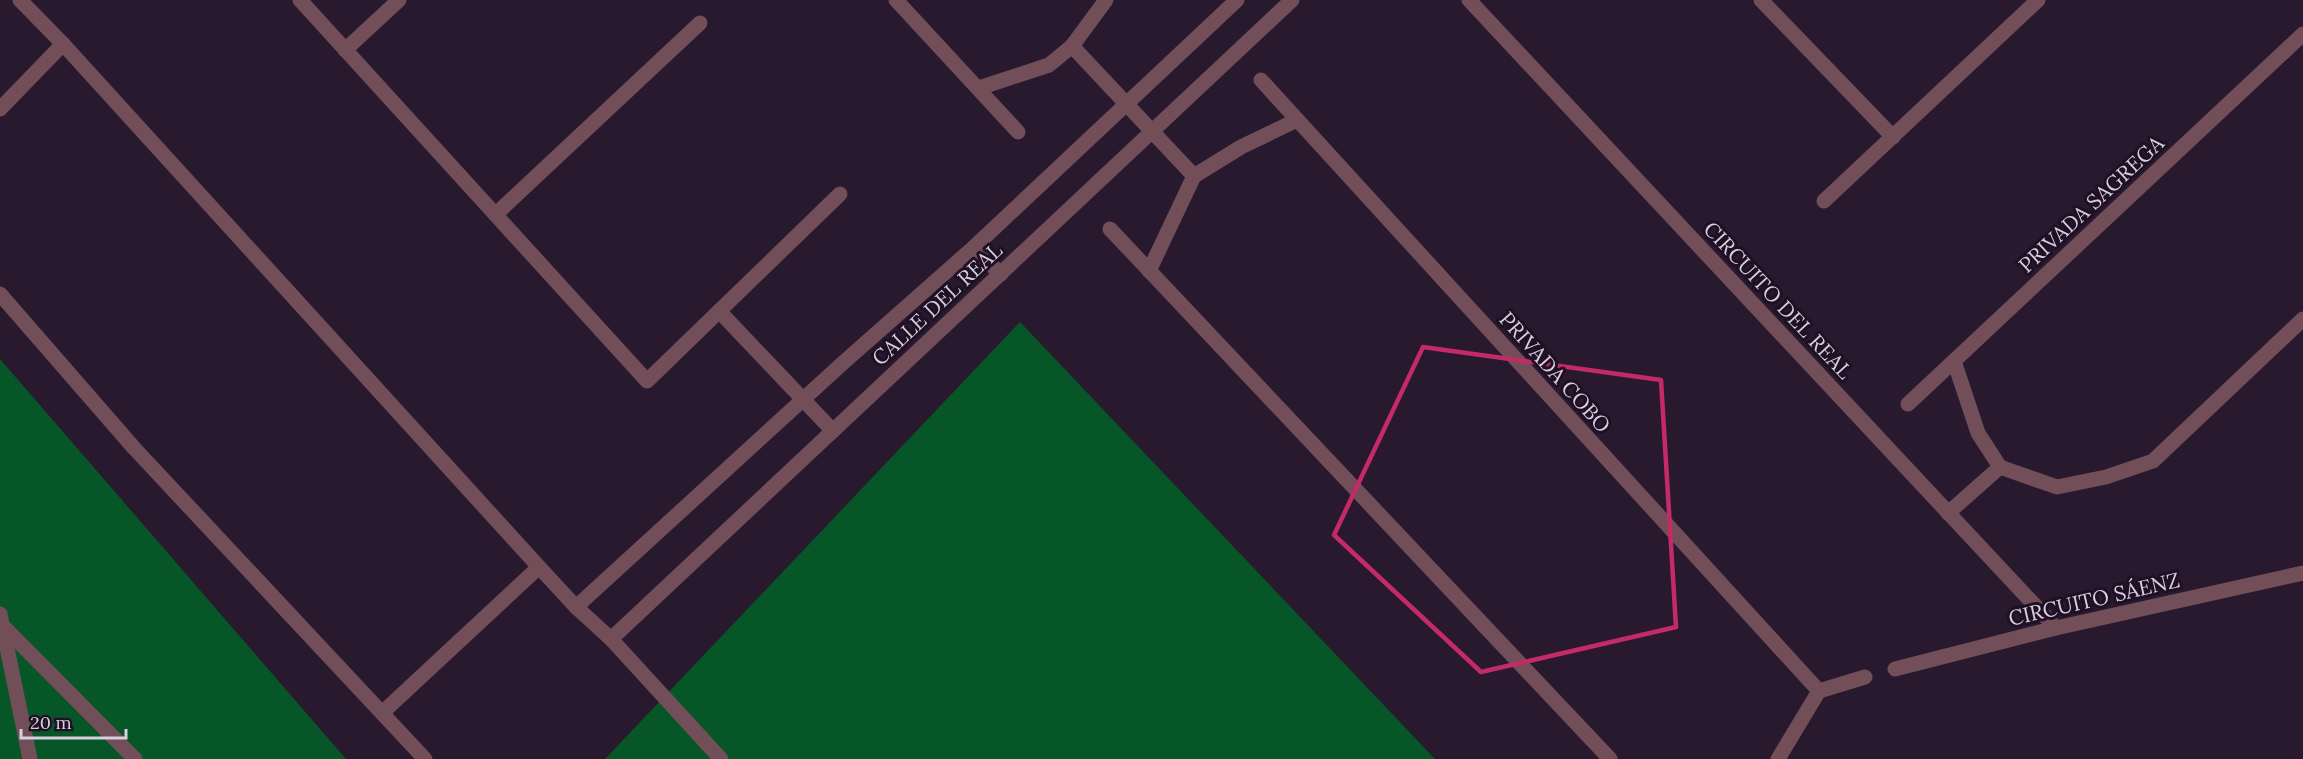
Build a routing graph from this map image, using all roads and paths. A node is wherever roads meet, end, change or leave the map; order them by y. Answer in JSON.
{"nodes":[{"id":1,"x":20,"y":0,"type":"edge"},
{"id":2,"x":300,"y":0,"type":"edge"},
{"id":3,"x":399,"y":0,"type":"edge"},
{"id":4,"x":896,"y":0,"type":"edge"},
{"id":5,"x":1106,"y":0,"type":"edge"},
{"id":6,"x":1237,"y":0,"type":"edge"},
{"id":7,"x":1292,"y":0,"type":"edge"},
{"id":8,"x":1469,"y":0,"type":"edge"},
{"id":9,"x":1761,"y":0,"type":"edge"},
{"id":10,"x":2029,"y":3,"type":"edge"},
{"id":11,"x":700,"y":22,"type":"dead end"},
{"id":12,"x":2303,"y":34,"type":"edge"},
{"id":13,"x":63,"y":44,"type":"junction"},
{"id":14,"x":1072,"y":46,"type":"junction"},
{"id":15,"x":345,"y":50,"type":"junction"},
{"id":16,"x":1261,"y":80,"type":"dead end"},
{"id":17,"x":979,"y":88,"type":"junction"},
{"id":18,"x":1125,"y":104,"type":"junction"},
{"id":19,"x":0,"y":109,"type":"edge"},
{"id":20,"x":1297,"y":120,"type":"junction"},
{"id":21,"x":1150,"y":131,"type":"junction"},
{"id":22,"x":1018,"y":132,"type":"dead end"},
{"id":23,"x":1893,"y":137,"type":"junction"},
{"id":24,"x":1194,"y":176,"type":"junction"},
{"id":25,"x":840,"y":194,"type":"dead end"},
{"id":26,"x":1824,"y":201,"type":"dead end"},
{"id":27,"x":496,"y":214,"type":"junction"},
{"id":28,"x":1110,"y":230,"type":"dead end"},
{"id":29,"x":973,"y":248,"type":"junction"},
{"id":30,"x":1149,"y":271,"type":"junction"},
{"id":31,"x":1001,"y":274,"type":"junction"},
{"id":32,"x":0,"y":294,"type":"edge"},
{"id":33,"x":719,"y":311,"type":"junction"},
{"id":34,"x":2303,"y":319,"type":"edge"},
{"id":35,"x":1954,"y":361,"type":"junction"},
{"id":36,"x":804,"y":400,"type":"junction"},
{"id":37,"x":1908,"y":404,"type":"dead end"},
{"id":38,"x":833,"y":431,"type":"junction"},
{"id":39,"x":2000,"y":467,"type":"junction"},
{"id":40,"x":1948,"y":513,"type":"junction"},
{"id":41,"x":539,"y":567,"type":"junction"},
{"id":42,"x":2303,"y":573,"type":"edge"},
{"id":43,"x":576,"y":607,"type":"junction"},
{"id":44,"x":1,"y":619,"type":"edge"},
{"id":45,"x":2056,"y":628,"type":"junction"},
{"id":46,"x":611,"y":639,"type":"junction"},
{"id":47,"x":1895,"y":669,"type":"dead end"},
{"id":48,"x":1865,"y":677,"type":"dead end"},
{"id":49,"x":1819,"y":691,"type":"junction"},
{"id":50,"x":382,"y":713,"type":"junction"},
{"id":51,"x":30,"y":759,"type":"edge"},
{"id":52,"x":135,"y":759,"type":"edge"},
{"id":53,"x":425,"y":759,"type":"edge"},
{"id":54,"x":722,"y":759,"type":"edge"},
{"id":55,"x":1610,"y":759,"type":"edge"},
{"id":56,"x":1778,"y":759,"type":"edge"}],
"edges":[{"from":1,"to":13,"type":"street"},
{"from":2,"to":15,"type":"street"},
{"from":3,"to":15,"type":"street"},
{"from":4,"to":17,"type":"street"},
{"from":5,"to":14,"type":"street"},
{"from":6,"to":18,"type":"street","name":"CALLE DEL REAL"},
{"from":7,"to":21,"type":"street","name":"CALLE DEL REAL"},
{"from":8,"to":40,"type":"street","name":"CIRCUITO DEL REAL"},
{"from":9,"to":23,"type":"street"},
{"from":10,"to":23,"type":"street"},
{"from":11,"to":27,"type":"street"},
{"from":12,"to":35,"type":"street","name":"PRIVADA SAGREGA"},
{"from":13,"to":19,"type":"street"},
{"from":13,"to":41,"type":"street"},
{"from":14,"to":17,"type":"street"},
{"from":14,"to":18,"type":"street"},
{"from":15,"to":27,"type":"street"},
{"from":16,"to":20,"type":"street","name":"PRIVADA COBO"},
{"from":17,"to":22,"type":"street"},
{"from":18,"to":21,"type":"street"},
{"from":18,"to":29,"type":"street","name":"CALLE DEL REAL"},
{"from":20,"to":24,"type":"street"},
{"from":20,"to":49,"type":"street","name":"PRIVADA COBO"},
{"from":21,"to":24,"type":"street"},
{"from":21,"to":31,"type":"street","name":"CALLE DEL REAL"},
{"from":23,"to":26,"type":"street"},
{"from":24,"to":30,"type":"street"},
{"from":25,"to":33,"type":"street"},
{"from":27,"to":33,"type":"street"},
{"from":28,"to":30,"type":"street"},
{"from":29,"to":31,"type":"street"},
{"from":29,"to":36,"type":"street","name":"CALLE DEL REAL"},
{"from":30,"to":55,"type":"street"},
{"from":31,"to":38,"type":"street","name":"CALLE DEL REAL"},
{"from":32,"to":50,"type":"street"},
{"from":33,"to":36,"type":"street"},
{"from":34,"to":39,"type":"street"},
{"from":35,"to":37,"type":"street","name":"PRIVADA SAGREGA"},
{"from":35,"to":39,"type":"street"},
{"from":36,"to":38,"type":"street"},
{"from":36,"to":43,"type":"street","name":"CALLE DEL REAL"},
{"from":38,"to":46,"type":"street","name":"CALLE DEL REAL"},
{"from":39,"to":40,"type":"street"},
{"from":40,"to":45,"type":"street","name":"CIRCUITO DEL REAL"},
{"from":41,"to":43,"type":"street"},
{"from":41,"to":50,"type":"street"},
{"from":42,"to":45,"type":"street","name":"CIRCUITO SÁENZ"},
{"from":43,"to":46,"type":"street"},
{"from":44,"to":51,"type":"street"},
{"from":44,"to":52,"type":"street"},
{"from":45,"to":47,"type":"street","name":"CIRCUITO SÁENZ"},
{"from":46,"to":54,"type":"street"},
{"from":48,"to":49,"type":"street"},
{"from":49,"to":56,"type":"street"},
{"from":50,"to":53,"type":"street"}]}
